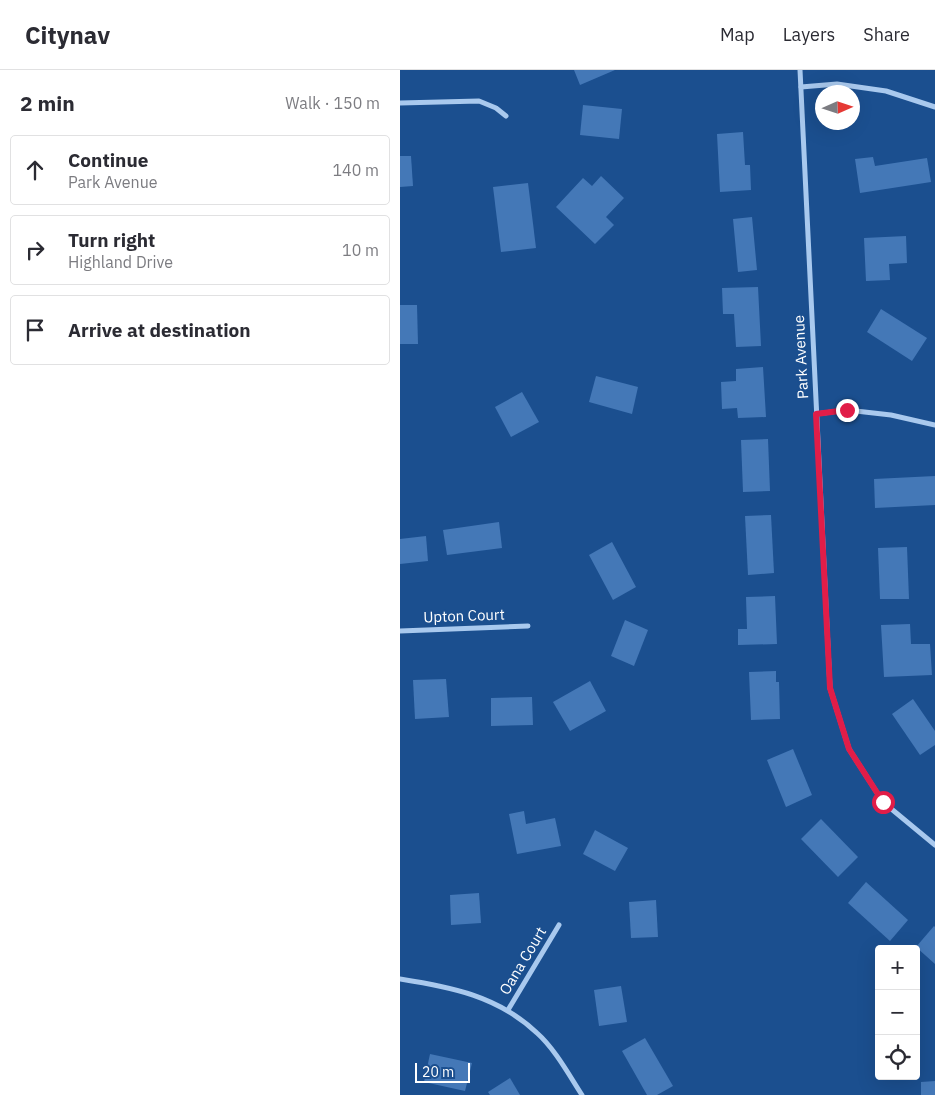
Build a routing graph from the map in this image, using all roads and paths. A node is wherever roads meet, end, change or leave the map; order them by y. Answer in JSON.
{"nodes":[{"id":1,"x":800,"y":70,"type":"edge"},
{"id":2,"x":801,"y":87,"type":"junction"},
{"id":3,"x":400,"y":103,"type":"edge"},
{"id":4,"x":935,"y":107,"type":"edge"},
{"id":5,"x":506,"y":116,"type":"dead end"},
{"id":6,"x":816,"y":414,"type":"junction"},
{"id":7,"x":935,"y":425,"type":"edge"},
{"id":8,"x":528,"y":626,"type":"dead end"},
{"id":9,"x":400,"y":631,"type":"edge"},
{"id":10,"x":935,"y":845,"type":"edge"},
{"id":11,"x":559,"y":925,"type":"dead end"},
{"id":12,"x":400,"y":979,"type":"edge"},
{"id":13,"x":508,"y":1010,"type":"junction"},
{"id":14,"x":582,"y":1095,"type":"edge"}],
"edges":[{"from":1,"to":2,"type":"street","name":"Park Avenue"},
{"from":2,"to":4,"type":"street"},
{"from":2,"to":6,"type":"street","name":"Park Avenue"},
{"from":3,"to":5,"type":"street"},
{"from":6,"to":7,"type":"street"},
{"from":6,"to":10,"type":"street","name":"Park Avenue"},
{"from":8,"to":9,"type":"street","name":"Upton Court"},
{"from":11,"to":13,"type":"street","name":"Oana Court"},
{"from":12,"to":13,"type":"street"},
{"from":13,"to":14,"type":"street"}]}
